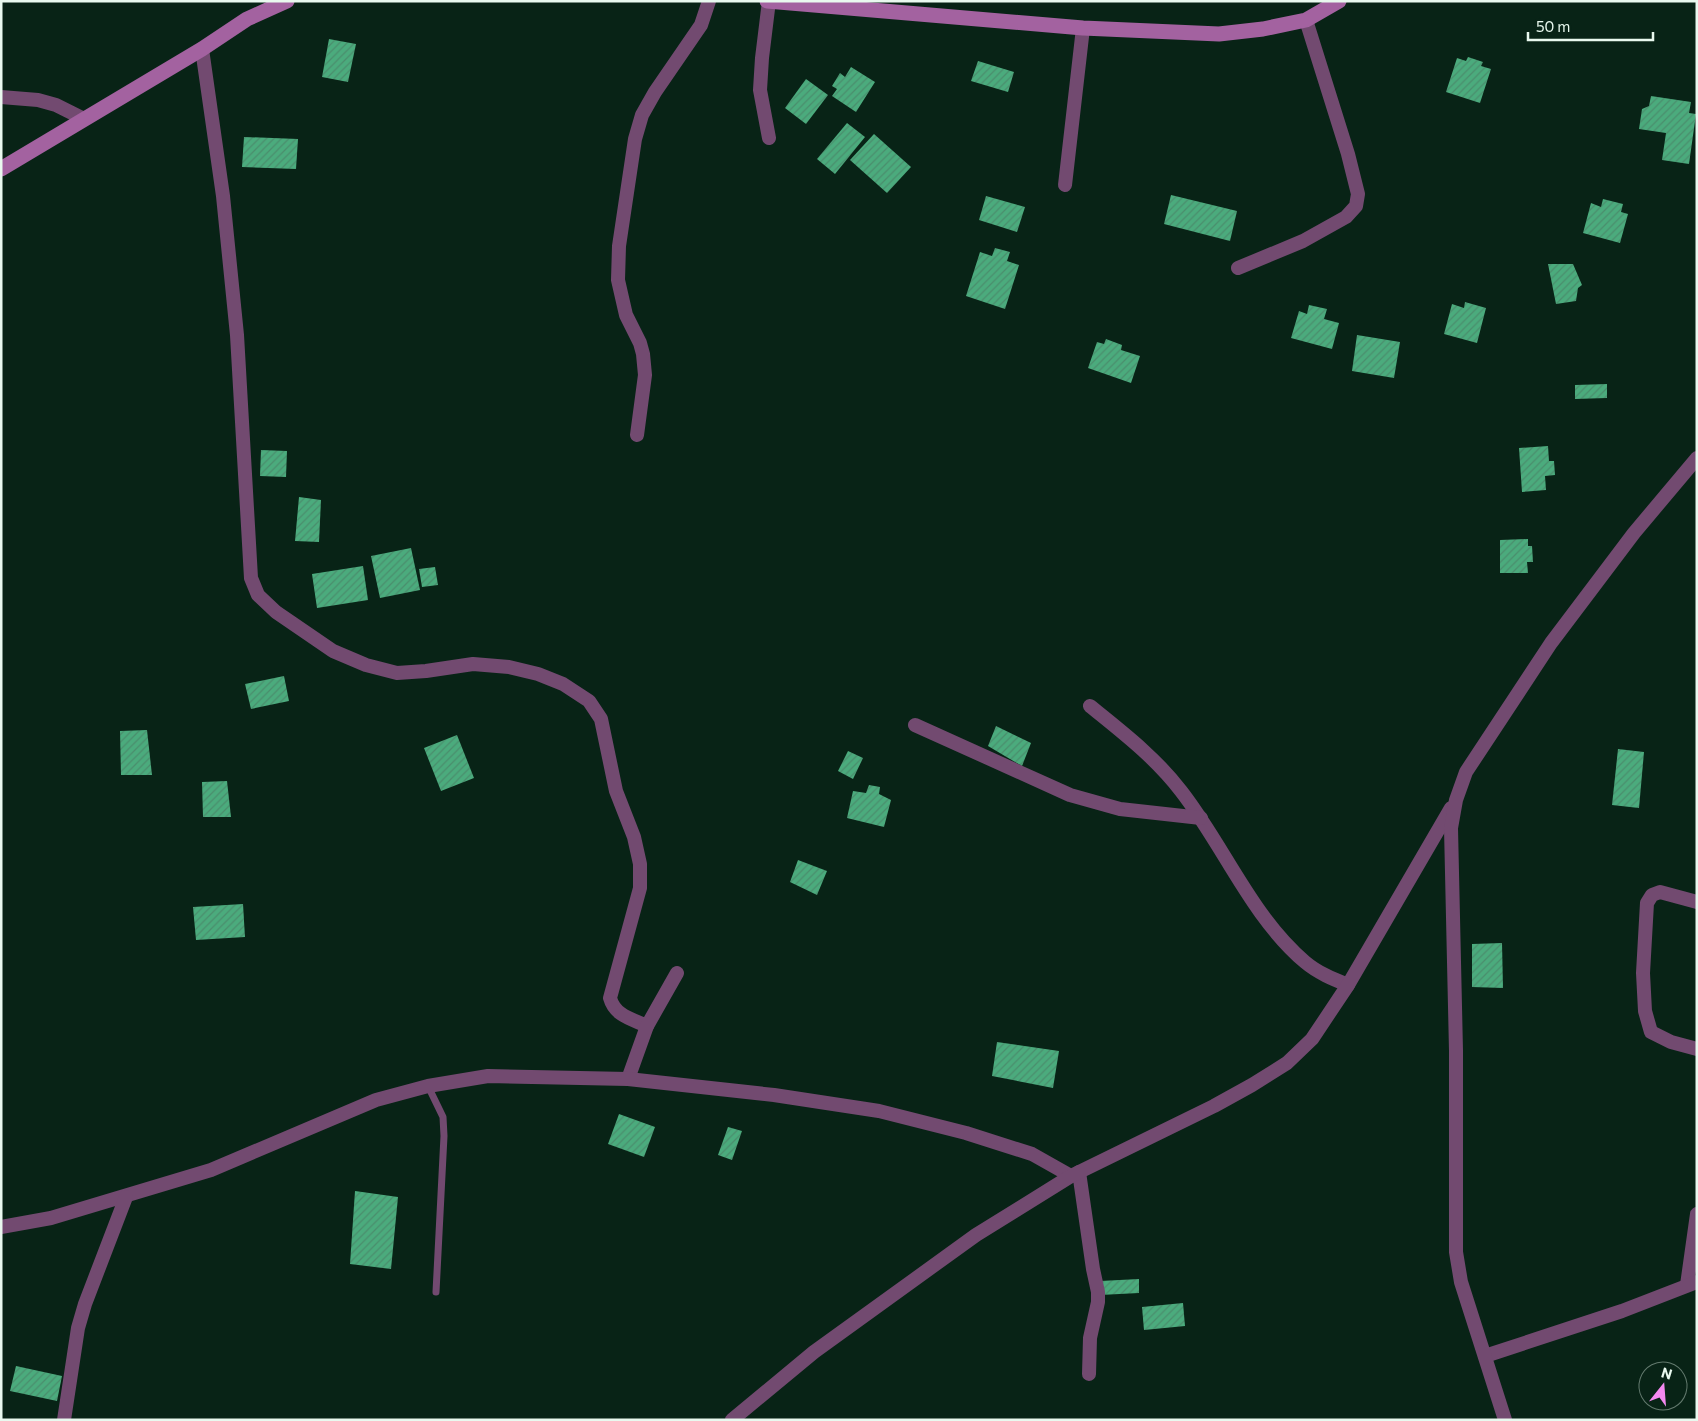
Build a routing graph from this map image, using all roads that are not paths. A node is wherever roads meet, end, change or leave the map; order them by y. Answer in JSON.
{"nodes":[{"id":1,"x":287,"y":1,"type":"edge"},
{"id":2,"x":709,"y":1,"type":"edge"},
{"id":3,"x":768,"y":1,"type":"edge"},
{"id":4,"x":1339,"y":1,"type":"edge"},
{"id":5,"x":1306,"y":20,"type":"junction"},
{"id":6,"x":1083,"y":28,"type":"junction"},
{"id":7,"x":202,"y":49,"type":"junction"},
{"id":8,"x":1,"y":97,"type":"edge"},
{"id":9,"x":84,"y":119,"type":"junction"},
{"id":10,"x":769,"y":138,"type":"dead end"},
{"id":11,"x":1,"y":169,"type":"edge"},
{"id":12,"x":1065,"y":185,"type":"dead end"},
{"id":13,"x":1238,"y":268,"type":"dead end"},
{"id":14,"x":637,"y":434,"type":"dead end"},
{"id":15,"x":1697,"y":458,"type":"edge"},
{"id":16,"x":1090,"y":706,"type":"dead end"},
{"id":17,"x":915,"y":725,"type":"dead end"},
{"id":18,"x":1456,"y":800,"type":"junction"},
{"id":19,"x":1201,"y":818,"type":"junction"},
{"id":20,"x":1697,"y":902,"type":"edge"},
{"id":21,"x":677,"y":972,"type":"dead end"},
{"id":22,"x":1348,"y":985,"type":"junction"},
{"id":23,"x":647,"y":1026,"type":"junction"},
{"id":24,"x":1697,"y":1049,"type":"edge"},
{"id":25,"x":628,"y":1079,"type":"junction"},
{"id":26,"x":428,"y":1086,"type":"junction"},
{"id":27,"x":1075,"y":1174,"type":"junction"},
{"id":28,"x":126,"y":1197,"type":"junction"},
{"id":29,"x":1697,"y":1214,"type":"edge"},
{"id":30,"x":1,"y":1228,"type":"edge"},
{"id":31,"x":1692,"y":1283,"type":"edge"},
{"id":32,"x":436,"y":1292,"type":"dead end"},
{"id":33,"x":1485,"y":1356,"type":"junction"},
{"id":34,"x":1089,"y":1374,"type":"dead end"},
{"id":35,"x":1501,"y":1419,"type":"edge"},
{"id":36,"x":64,"y":1420,"type":"edge"},
{"id":37,"x":732,"y":1420,"type":"edge"}],
"edges":[{"from":1,"to":7,"type":"street"},
{"from":2,"to":14,"type":"street"},
{"from":3,"to":6,"type":"street"},
{"from":3,"to":10,"type":"street"},
{"from":4,"to":5,"type":"street"},
{"from":5,"to":6,"type":"street"},
{"from":5,"to":13,"type":"street"},
{"from":6,"to":12,"type":"street"},
{"from":7,"to":9,"type":"street"},
{"from":7,"to":23,"type":"street"},
{"from":8,"to":9,"type":"street"},
{"from":9,"to":11,"type":"street"},
{"from":15,"to":18,"type":"street"},
{"from":16,"to":19,"type":"street"},
{"from":17,"to":19,"type":"street"},
{"from":18,"to":22,"type":"street"},
{"from":18,"to":33,"type":"street"},
{"from":19,"to":22,"type":"street"},
{"from":20,"to":24,"type":"street"},
{"from":21,"to":23,"type":"street"},
{"from":22,"to":27,"type":"street"},
{"from":23,"to":25,"type":"street"},
{"from":25,"to":26,"type":"street"},
{"from":25,"to":27,"type":"street"},
{"from":26,"to":28,"type":"street"},
{"from":26,"to":32,"type":"lane"},
{"from":27,"to":34,"type":"street"},
{"from":27,"to":37,"type":"street"},
{"from":28,"to":30,"type":"street"},
{"from":28,"to":36,"type":"street"},
{"from":29,"to":31,"type":"street"},
{"from":31,"to":33,"type":"street"},
{"from":33,"to":35,"type":"street"}]}
